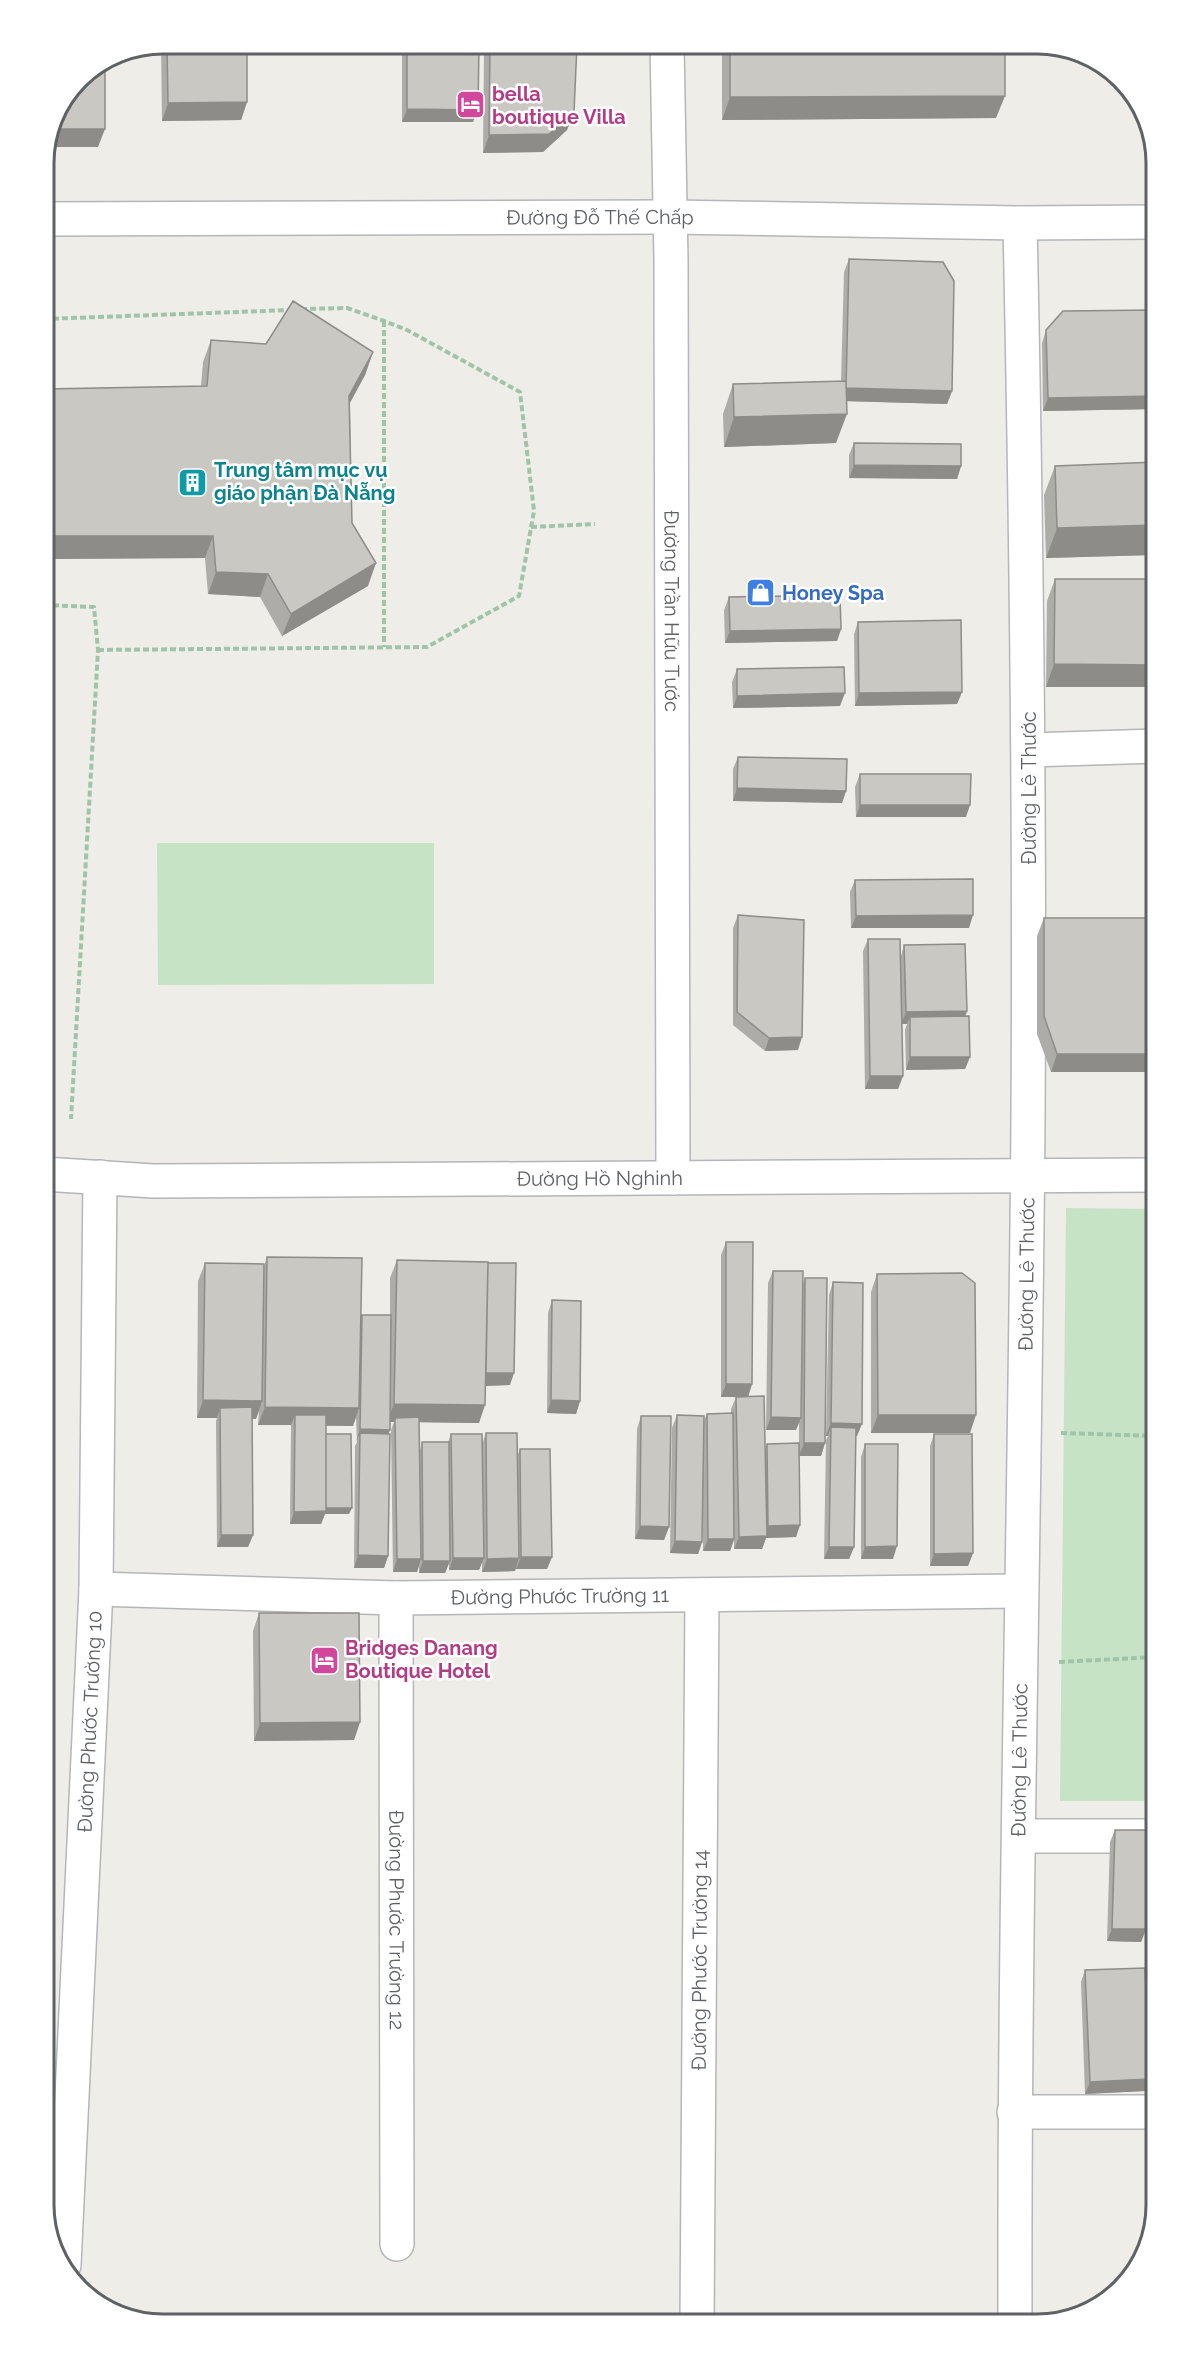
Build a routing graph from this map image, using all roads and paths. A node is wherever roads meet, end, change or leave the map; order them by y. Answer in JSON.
{"nodes":[{"id":1,"x":667,"y":54,"type":"edge"},
{"id":2,"x":670,"y":217,"type":"junction"},
{"id":3,"x":54,"y":219,"type":"edge"},
{"id":4,"x":1146,"y":222,"type":"edge"},
{"id":5,"x":1020,"y":223,"type":"junction"},
{"id":6,"x":54,"y":319,"type":"edge"},
{"id":7,"x":384,"y":321,"type":"junction"},
{"id":8,"x":596,"y":524,"type":"dead end"},
{"id":9,"x":531,"y":527,"type":"junction"},
{"id":10,"x":54,"y":605,"type":"edge"},
{"id":11,"x":384,"y":647,"type":"junction"},
{"id":12,"x":98,"y":650,"type":"junction"},
{"id":13,"x":1146,"y":747,"type":"edge"},
{"id":14,"x":1029,"y":750,"type":"junction"},
{"id":15,"x":71,"y":1119,"type":"dead end"},
{"id":16,"x":1028,"y":1174,"type":"junction"},
{"id":17,"x":54,"y":1175,"type":"edge"},
{"id":18,"x":1146,"y":1175,"type":"edge"},
{"id":19,"x":99,"y":1177,"type":"junction"},
{"id":20,"x":673,"y":1178,"type":"junction"},
{"id":21,"x":1052,"y":1433,"type":"dead end"},
{"id":22,"x":1146,"y":1436,"type":"edge"},
{"id":23,"x":96,"y":1589,"type":"junction"},
{"id":24,"x":1022,"y":1591,"type":"junction"},
{"id":25,"x":702,"y":1595,"type":"junction"},
{"id":26,"x":396,"y":1598,"type":"junction"},
{"id":27,"x":1146,"y":1657,"type":"edge"},
{"id":28,"x":1052,"y":1662,"type":"dead end"},
{"id":29,"x":1019,"y":1836,"type":"junction"},
{"id":30,"x":1146,"y":1836,"type":"edge"},
{"id":31,"x":1014,"y":2112,"type":"junction"},
{"id":32,"x":1146,"y":2112,"type":"edge"},
{"id":33,"x":397,"y":2244,"type":"dead end"},
{"id":34,"x":65,"y":2252,"type":"edge"},
{"id":35,"x":698,"y":2314,"type":"edge"},
{"id":36,"x":1015,"y":2314,"type":"edge"}],
"edges":[{"from":1,"to":2,"type":"street","name":"Đường Trần Hữu Tước"},
{"from":2,"to":3,"type":"street","name":"Đường Đỗ Thế Chấp"},
{"from":2,"to":5,"type":"street","name":"Đường Đỗ Thế Chấp"},
{"from":2,"to":20,"type":"street","name":"Đường Trần Hữu Tước"},
{"from":4,"to":5,"type":"street","name":"Đường Đỗ Thế Chấp"},
{"from":5,"to":14,"type":"street","name":"Đường Lê Thước"},
{"from":6,"to":7,"type":"path"},
{"from":7,"to":9,"type":"path"},
{"from":7,"to":11,"type":"path"},
{"from":8,"to":9,"type":"path"},
{"from":9,"to":11,"type":"path"},
{"from":10,"to":12,"type":"path"},
{"from":11,"to":12,"type":"path"},
{"from":12,"to":15,"type":"path"},
{"from":13,"to":14,"type":"street"},
{"from":14,"to":16,"type":"street","name":"Đường Lê Thước"},
{"from":16,"to":18,"type":"street","name":"Đường Hồ Nghinh"},
{"from":16,"to":20,"type":"street","name":"Đường Hồ Nghinh"},
{"from":16,"to":24,"type":"street","name":"Đường Lê Thước"},
{"from":17,"to":19,"type":"street","name":"Đường Hồ Nghinh"},
{"from":19,"to":20,"type":"street","name":"Đường Hồ Nghinh"},
{"from":19,"to":23,"type":"street","name":"Đường Phước Trường 10"},
{"from":21,"to":22,"type":"path"},
{"from":23,"to":26,"type":"street","name":"Đường Phước Trường 11"},
{"from":23,"to":34,"type":"street","name":"Đường Phước Trường 10"},
{"from":24,"to":25,"type":"street","name":"Đường Phước Trường 11"},
{"from":24,"to":29,"type":"street","name":"Đường Lê Thước"},
{"from":25,"to":26,"type":"street","name":"Đường Phước Trường 11"},
{"from":25,"to":35,"type":"street","name":"Đường Phước Trường 14"},
{"from":26,"to":33,"type":"street","name":"Đường Phước Trường 12"},
{"from":27,"to":28,"type":"path"},
{"from":29,"to":30,"type":"street"},
{"from":29,"to":31,"type":"street","name":"Đường Lê Thước"},
{"from":31,"to":32,"type":"street"},
{"from":31,"to":36,"type":"street","name":"Đường Lê Thước"}]}
